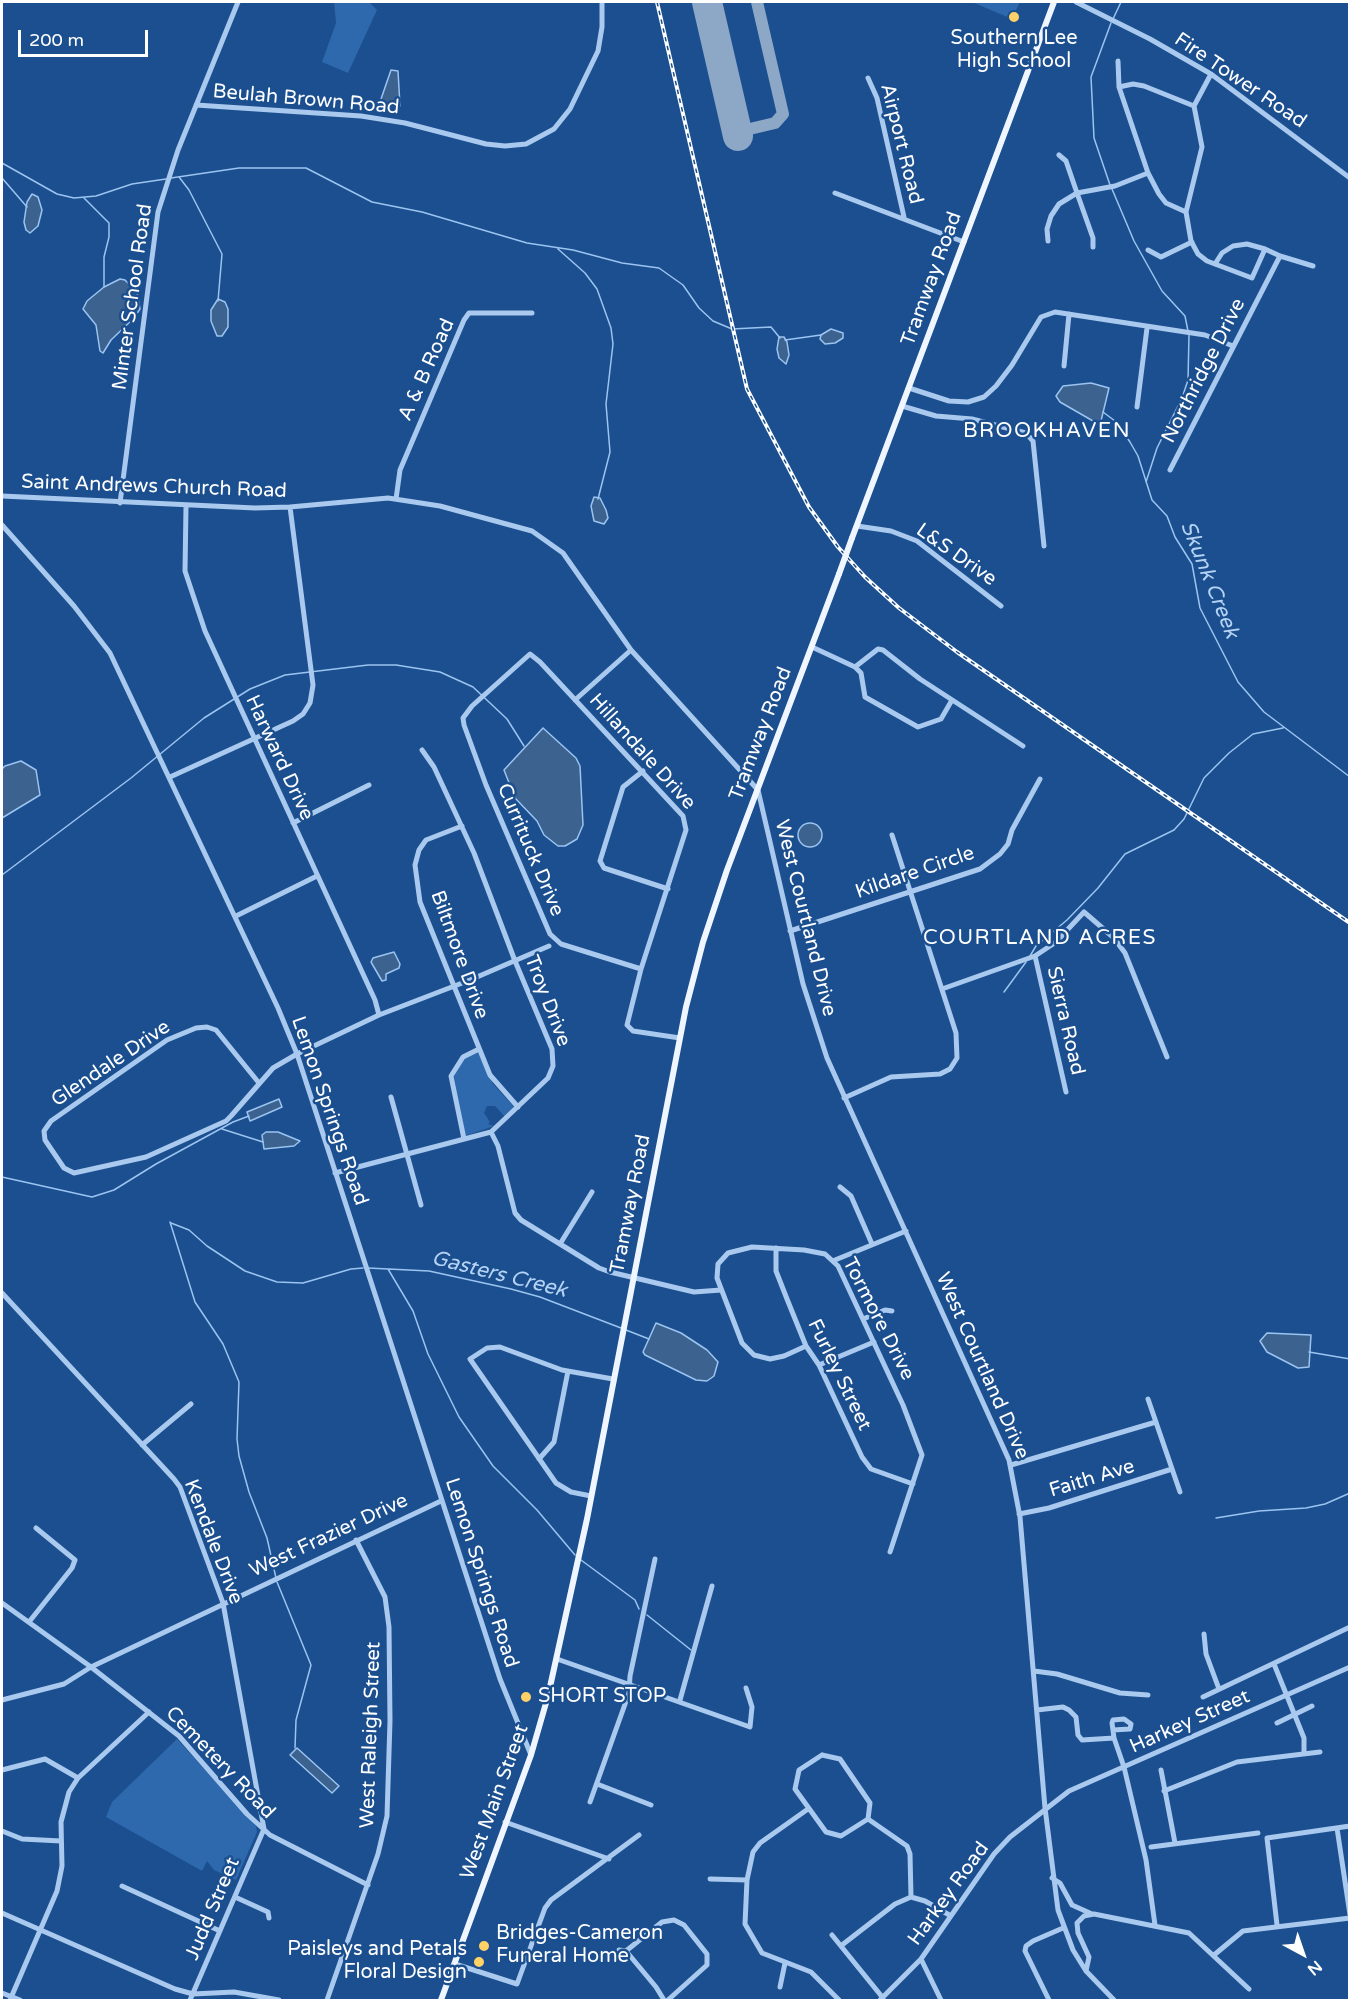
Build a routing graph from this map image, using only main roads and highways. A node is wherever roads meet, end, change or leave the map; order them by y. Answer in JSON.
{"nodes":[{"id":1,"x":1054,"y":2,"type":"edge"},
{"id":2,"x":590,"y":1505,"type":"joint"},
{"id":3,"x":441,"y":2001,"type":"edge"}],
"edges":[{"from":1,"to":2,"type":"main road","name":"Tramway Road","bridge":true},
{"from":2,"to":3,"type":"main road","name":"West Main Street"}]}
